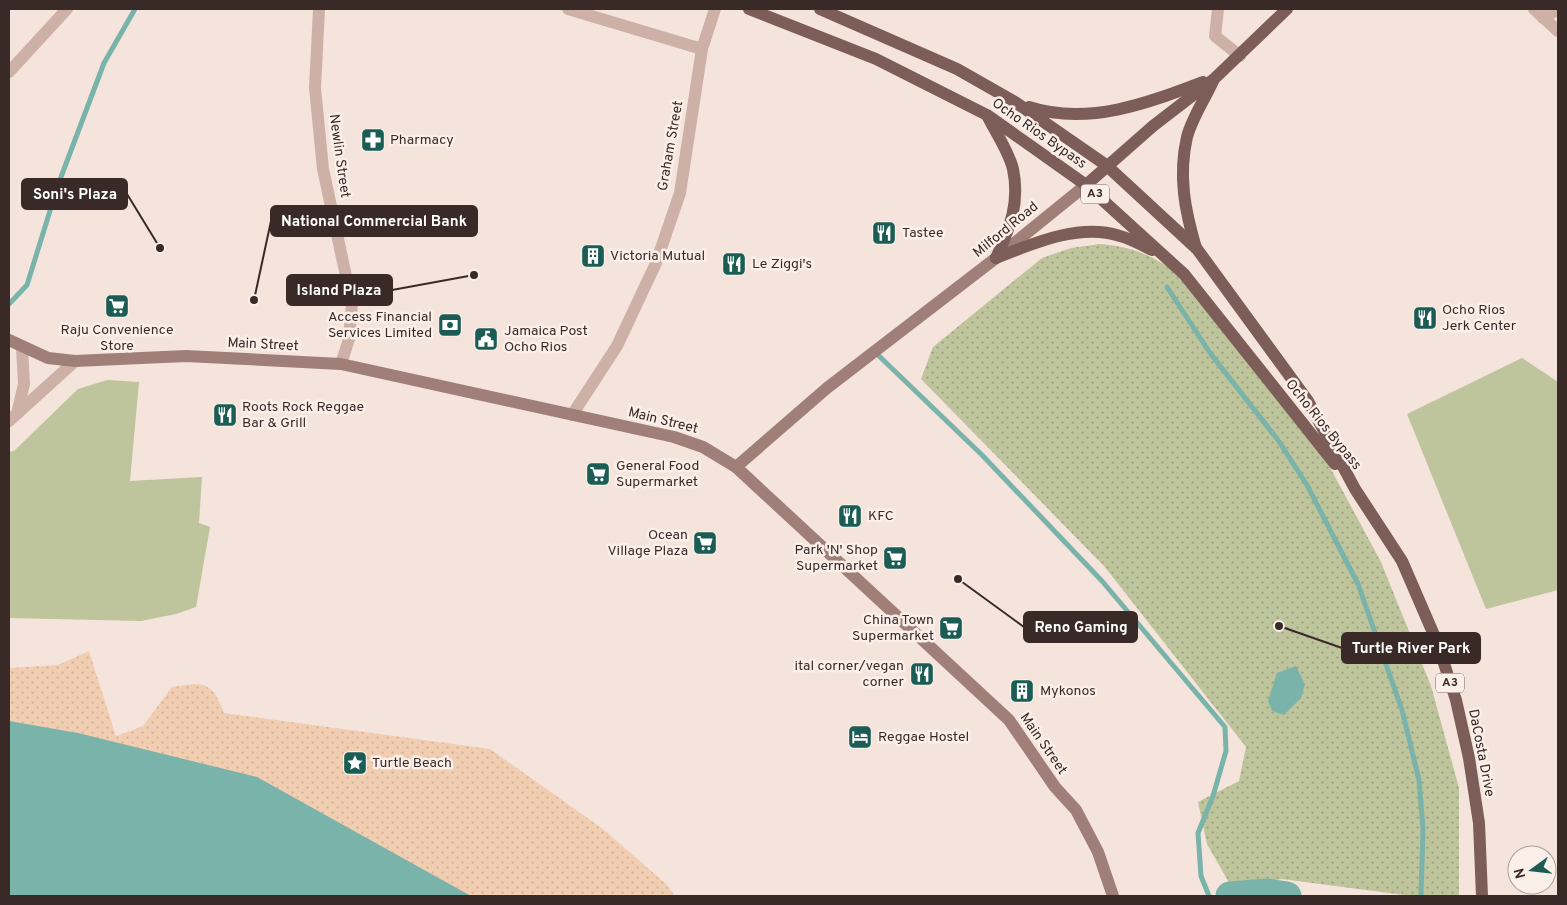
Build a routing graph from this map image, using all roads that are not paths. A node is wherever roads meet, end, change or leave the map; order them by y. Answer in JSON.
{"nodes":[{"id":1,"x":67,"y":9,"type":"edge"},
{"id":2,"x":319,"y":9,"type":"edge"},
{"id":3,"x":568,"y":9,"type":"edge"},
{"id":4,"x":715,"y":9,"type":"edge"},
{"id":5,"x":749,"y":9,"type":"edge"},
{"id":6,"x":820,"y":9,"type":"edge"},
{"id":7,"x":1218,"y":9,"type":"edge"},
{"id":8,"x":1287,"y":9,"type":"edge"},
{"id":9,"x":1534,"y":9,"type":"edge"},
{"id":10,"x":1558,"y":9,"type":"edge"},
{"id":11,"x":1543,"y":18,"type":"junction"},
{"id":12,"x":1558,"y":31,"type":"edge"},
{"id":13,"x":702,"y":49,"type":"junction"},
{"id":14,"x":1240,"y":56,"type":"junction"},
{"id":15,"x":9,"y":72,"type":"edge"},
{"id":16,"x":1214,"y":78,"type":"junction"},
{"id":17,"x":1015,"y":102,"type":"junction"},
{"id":18,"x":987,"y":115,"type":"junction"},
{"id":19,"x":1106,"y":165,"type":"junction"},
{"id":20,"x":1086,"y":185,"type":"junction"},
{"id":21,"x":1197,"y":249,"type":"junction"},
{"id":22,"x":996,"y":258,"type":"junction"},
{"id":23,"x":1184,"y":274,"type":"junction"},
{"id":24,"x":9,"y":340,"type":"edge"},
{"id":25,"x":22,"y":348,"type":"junction"},
{"id":26,"x":75,"y":361,"type":"junction"},
{"id":27,"x":341,"y":364,"type":"junction"},
{"id":28,"x":572,"y":415,"type":"junction"},
{"id":29,"x":13,"y":417,"type":"edge"},
{"id":30,"x":736,"y":467,"type":"junction"},
{"id":31,"x":1355,"y":489,"type":"junction"},
{"id":32,"x":1113,"y":896,"type":"edge"},
{"id":33,"x":1482,"y":896,"type":"edge"}],
"edges":[{"from":1,"to":15,"type":"street"},
{"from":2,"to":27,"type":"street","name":"Newlin Street"},
{"from":3,"to":13,"type":"street"},
{"from":4,"to":13,"type":"street","name":"Graham Street"},
{"from":5,"to":18,"type":"main road","name":"Ocho Rios Bypass","number":"A3"},
{"from":6,"to":17,"type":"main road","name":"Ocho Rios Bypass","number":"A3"},
{"from":7,"to":14,"type":"street"},
{"from":8,"to":14,"type":"main road","name":"Milford Road"},
{"from":9,"to":11,"type":"street"},
{"from":10,"to":11,"type":"street"},
{"from":11,"to":12,"type":"street"},
{"from":13,"to":28,"type":"street","name":"Graham Street"},
{"from":14,"to":16,"type":"main road","name":"Milford Road"},
{"from":16,"to":17,"type":"main road"},
{"from":16,"to":19,"type":"main road","name":"Milford Road"},
{"from":16,"to":21,"type":"main road"},
{"from":17,"to":19,"type":"main road","name":"Ocho Rios Bypass","number":"A3"},
{"from":18,"to":20,"type":"main road","name":"Ocho Rios Bypass","number":"A3"},
{"from":18,"to":22,"type":"main road"},
{"from":19,"to":20,"type":"main road","name":"Milford Road"},
{"from":19,"to":21,"type":"main road","name":"Ocho Rios Bypass","number":"A3"},
{"from":20,"to":22,"type":"street","name":"Milford Road"},
{"from":20,"to":23,"type":"main road","name":"Ocho Rios Bypass","number":"A3"},
{"from":21,"to":31,"type":"main road","name":"Ocho Rios Bypass","number":"A3"},
{"from":22,"to":23,"type":"main road"},
{"from":22,"to":30,"type":"street","name":"Milford Road"},
{"from":23,"to":31,"type":"main road","name":"Ocho Rios Bypass","number":"A3"},
{"from":24,"to":25,"type":"street","name":"Main Street"},
{"from":25,"to":26,"type":"street","name":"Main Street"},
{"from":25,"to":29,"type":"street"},
{"from":26,"to":27,"type":"street","name":"Main Street"},
{"from":26,"to":29,"type":"street"},
{"from":27,"to":28,"type":"street","name":"Main Street"},
{"from":28,"to":30,"type":"street","name":"Main Street"},
{"from":30,"to":32,"type":"street","name":"Main Street"},
{"from":31,"to":33,"type":"main road","name":"DaCosta Drive","number":"A3"}]}
